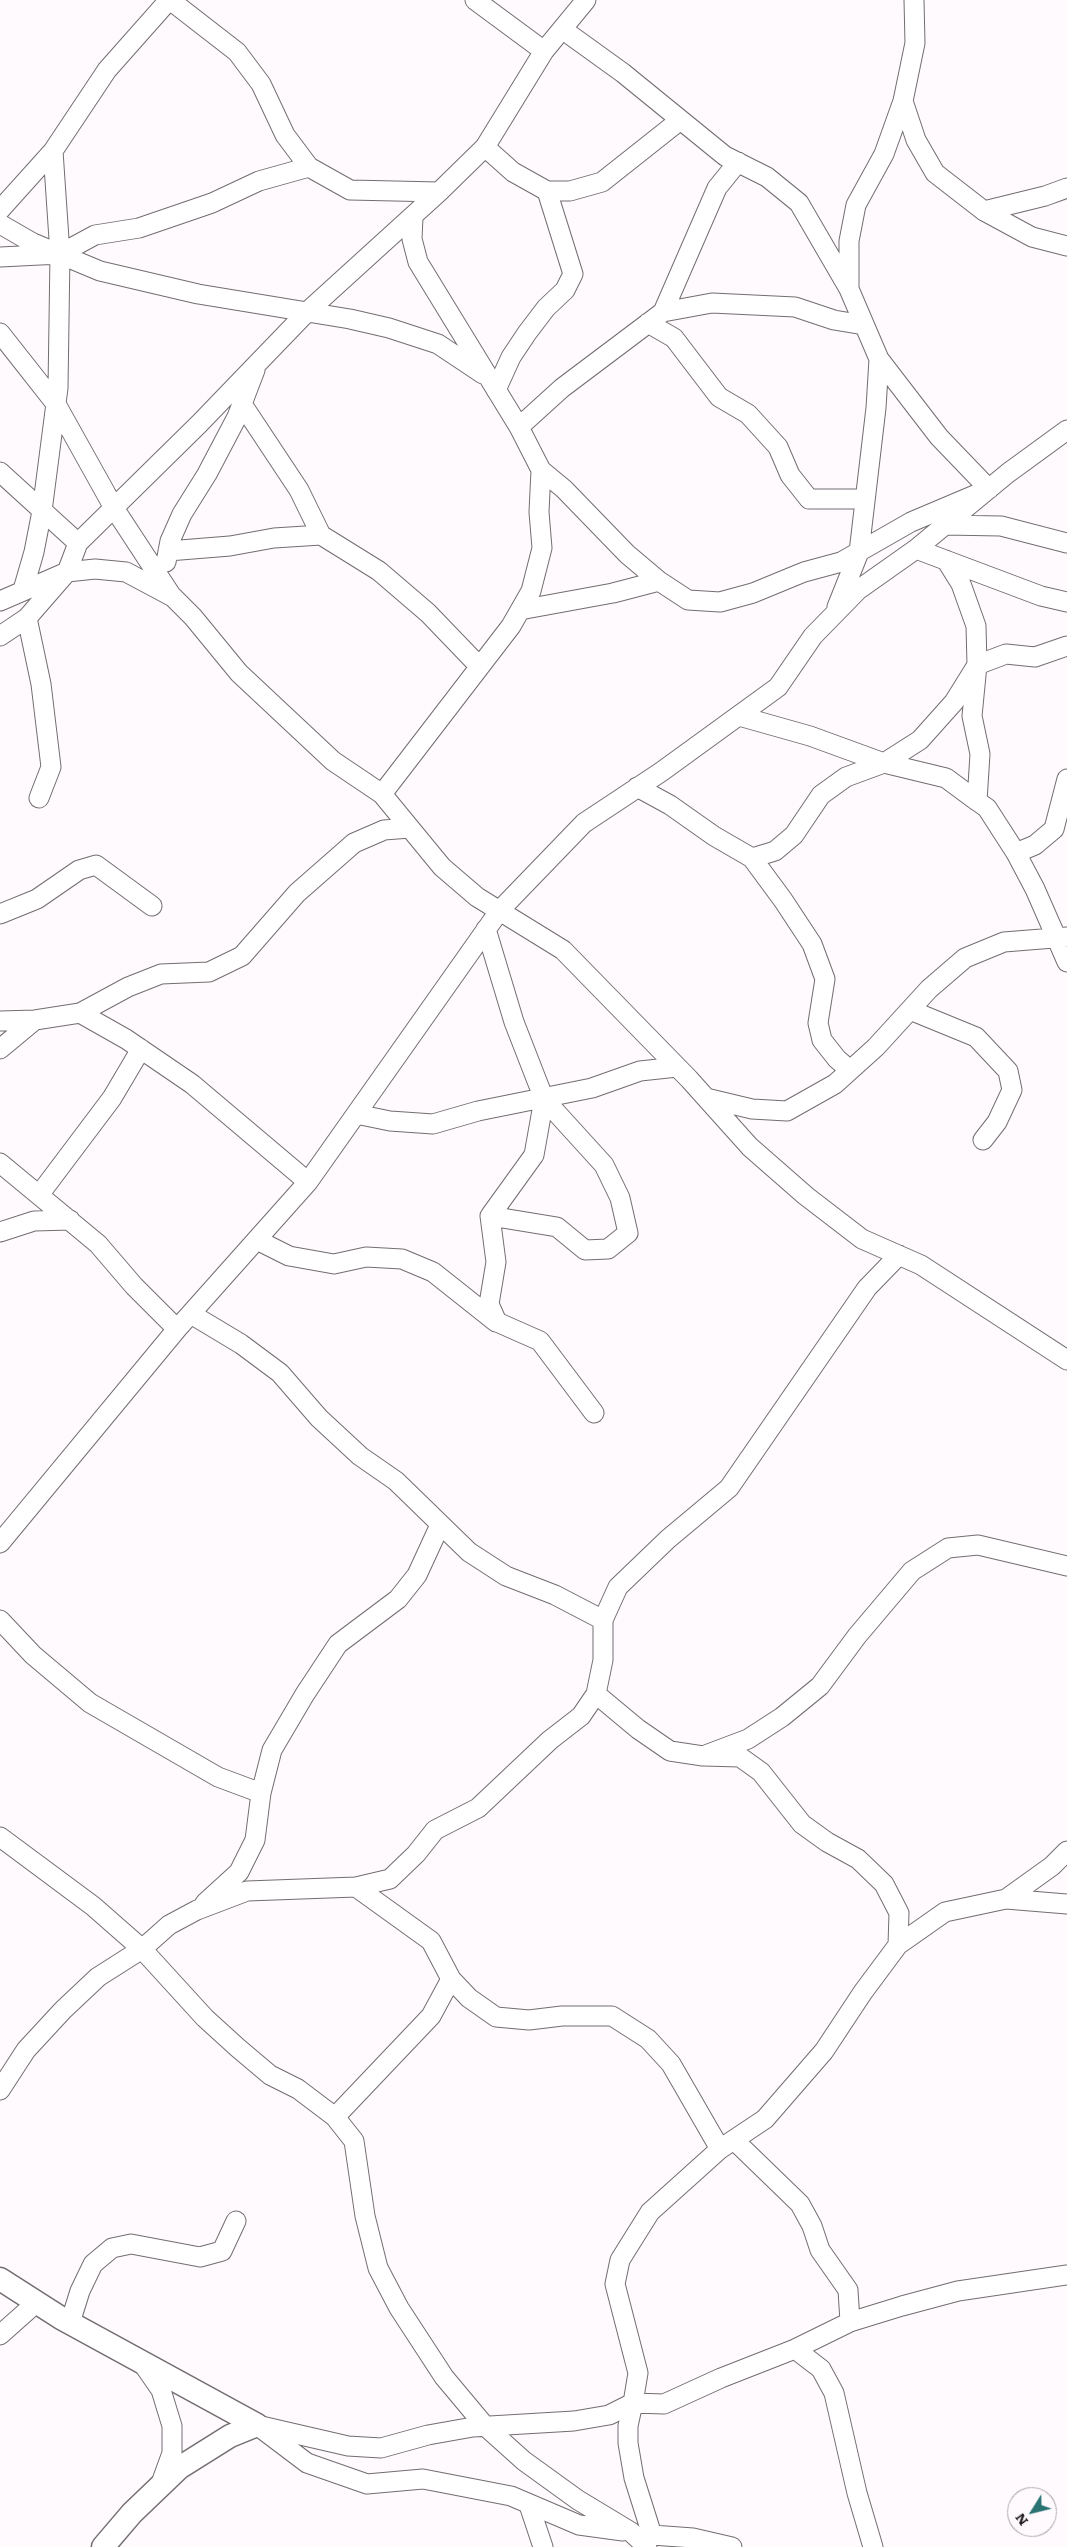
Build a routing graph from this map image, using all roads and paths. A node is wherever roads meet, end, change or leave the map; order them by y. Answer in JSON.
{"nodes":[{"id":1,"x":169,"y":0,"type":"edge"},
{"id":2,"x":475,"y":0,"type":"edge"},
{"id":3,"x":586,"y":0,"type":"edge"},
{"id":4,"x":914,"y":0,"type":"edge"},
{"id":5,"x":562,"y":29,"type":"junction"},
{"id":6,"x":544,"y":51,"type":"junction"},
{"id":7,"x":903,"y":102,"type":"junction"},
{"id":8,"x":679,"y":121,"type":"junction"},
{"id":9,"x":485,"y":147,"type":"junction"},
{"id":10,"x":53,"y":151,"type":"junction"},
{"id":11,"x":738,"y":162,"type":"junction"},
{"id":12,"x":309,"y":167,"type":"junction"},
{"id":13,"x":1067,"y":188,"type":"edge"},
{"id":14,"x":547,"y":191,"type":"junction"},
{"id":15,"x":440,"y":192,"type":"junction"},
{"id":16,"x":0,"y":210,"type":"edge"},
{"id":17,"x":984,"y":211,"type":"junction"},
{"id":18,"x":413,"y":217,"type":"junction"},
{"id":19,"x":0,"y":224,"type":"edge"},
{"id":20,"x":1067,"y":246,"type":"edge"},
{"id":21,"x":60,"y":254,"type":"junction"},
{"id":22,"x":0,"y":256,"type":"edge"},
{"id":23,"x":848,"y":289,"type":"junction"},
{"id":24,"x":306,"y":312,"type":"junction"},
{"id":25,"x":656,"y":318,"type":"junction"},
{"id":26,"x":864,"y":325,"type":"junction"},
{"id":27,"x":0,"y":333,"type":"edge"},
{"id":28,"x":879,"y":359,"type":"junction"},
{"id":29,"x":258,"y":363,"type":"junction"},
{"id":30,"x":492,"y":384,"type":"junction"},
{"id":31,"x":56,"y":404,"type":"junction"},
{"id":32,"x":242,"y":404,"type":"junction"},
{"id":33,"x":519,"y":427,"type":"junction"},
{"id":34,"x":1067,"y":430,"type":"edge"},
{"id":35,"x":541,"y":470,"type":"junction"},
{"id":36,"x":0,"y":472,"type":"edge"},
{"id":37,"x":989,"y":489,"type":"junction"},
{"id":38,"x":865,"y":499,"type":"junction"},
{"id":39,"x":114,"y":508,"type":"junction"},
{"id":40,"x":42,"y":512,"type":"junction"},
{"id":41,"x":945,"y":525,"type":"junction"},
{"id":42,"x":321,"y":535,"type":"junction"},
{"id":43,"x":78,"y":543,"type":"junction"},
{"id":44,"x":1067,"y":543,"type":"edge"},
{"id":45,"x":916,"y":549,"type":"junction"},
{"id":46,"x":168,"y":551,"type":"junction"},
{"id":47,"x":859,"y":552,"type":"junction"},
{"id":48,"x":946,"y":560,"type":"junction"},
{"id":49,"x":67,"y":572,"type":"junction"},
{"id":50,"x":659,"y":581,"type":"junction"},
{"id":51,"x":23,"y":590,"type":"junction"},
{"id":52,"x":173,"y":597,"type":"junction"},
{"id":53,"x":0,"y":600,"type":"edge"},
{"id":54,"x":1067,"y":602,"type":"edge"},
{"id":55,"x":520,"y":610,"type":"junction"},
{"id":56,"x":834,"y":616,"type":"junction"},
{"id":57,"x":27,"y":618,"type":"junction"},
{"id":58,"x":0,"y":636,"type":"edge"},
{"id":59,"x":1067,"y":646,"type":"edge"},
{"id":60,"x":977,"y":665,"type":"junction"},
{"id":61,"x":479,"y":666,"type":"junction"},
{"id":62,"x":739,"y":716,"type":"junction"},
{"id":63,"x":884,"y":763,"type":"junction"},
{"id":64,"x":1067,"y":779,"type":"edge"},
{"id":65,"x":637,"y":788,"type":"junction"},
{"id":66,"x":382,"y":794,"type":"junction"},
{"id":67,"x":39,"y":798,"type":"dead end"},
{"id":68,"x":977,"y":801,"type":"junction"},
{"id":69,"x":410,"y":828,"type":"junction"},
{"id":70,"x":1016,"y":853,"type":"junction"},
{"id":71,"x":752,"y":858,"type":"junction"},
{"id":72,"x":152,"y":906,"type":"dead end"},
{"id":73,"x":500,"y":910,"type":"junction"},
{"id":74,"x":0,"y":914,"type":"edge"},
{"id":75,"x":486,"y":929,"type":"junction"},
{"id":76,"x":1062,"y":937,"type":"edge"},
{"id":77,"x":1067,"y":962,"type":"edge"},
{"id":78,"x":910,"y":1010,"type":"junction"},
{"id":79,"x":80,"y":1012,"type":"junction"},
{"id":80,"x":36,"y":1020,"type":"junction"},
{"id":81,"x":0,"y":1022,"type":"edge"},
{"id":82,"x":0,"y":1049,"type":"edge"},
{"id":83,"x":141,"y":1049,"type":"junction"},
{"id":84,"x":677,"y":1068,"type":"junction"},
{"id":85,"x":850,"y":1070,"type":"junction"},
{"id":86,"x":706,"y":1098,"type":"junction"},
{"id":87,"x":544,"y":1099,"type":"junction"},
{"id":88,"x":356,"y":1114,"type":"junction"},
{"id":89,"x":983,"y":1140,"type":"dead end"},
{"id":90,"x":0,"y":1162,"type":"edge"},
{"id":91,"x":308,"y":1182,"type":"junction"},
{"id":92,"x":39,"y":1195,"type":"junction"},
{"id":93,"x":490,"y":1216,"type":"junction"},
{"id":94,"x":70,"y":1220,"type":"junction"},
{"id":95,"x":0,"y":1232,"type":"edge"},
{"id":96,"x":257,"y":1240,"type":"junction"},
{"id":97,"x":899,"y":1255,"type":"junction"},
{"id":98,"x":191,"y":1314,"type":"junction"},
{"id":99,"x":497,"y":1322,"type":"junction"},
{"id":100,"x":178,"y":1329,"type":"junction"},
{"id":101,"x":1067,"y":1360,"type":"edge"},
{"id":102,"x":594,"y":1413,"type":"dead end"},
{"id":103,"x":440,"y":1524,"type":"junction"},
{"id":104,"x":0,"y":1543,"type":"edge"},
{"id":105,"x":1067,"y":1566,"type":"edge"},
{"id":106,"x":0,"y":1620,"type":"edge"},
{"id":107,"x":603,"y":1620,"type":"junction"},
{"id":108,"x":596,"y":1694,"type":"junction"},
{"id":109,"x":703,"y":1756,"type":"junction"},
{"id":110,"x":262,"y":1793,"type":"junction"},
{"id":111,"x":0,"y":1837,"type":"edge"},
{"id":112,"x":1067,"y":1851,"type":"edge"},
{"id":113,"x":356,"y":1887,"type":"junction"},
{"id":114,"x":1006,"y":1899,"type":"junction"},
{"id":115,"x":1067,"y":1904,"type":"edge"},
{"id":116,"x":197,"y":1910,"type":"junction"},
{"id":117,"x":898,"y":1945,"type":"junction"},
{"id":118,"x":142,"y":1949,"type":"junction"},
{"id":119,"x":451,"y":1978,"type":"junction"},
{"id":120,"x":0,"y":2090,"type":"edge"},
{"id":121,"x":335,"y":2117,"type":"junction"},
{"id":122,"x":727,"y":2144,"type":"junction"},
{"id":123,"x":236,"y":2222,"type":"dead end"},
{"id":124,"x":1067,"y":2276,"type":"edge"},
{"id":125,"x":2,"y":2282,"type":"edge"},
{"id":126,"x":36,"y":2303,"type":"junction"},
{"id":127,"x":70,"y":2322,"type":"junction"},
{"id":128,"x":850,"y":2322,"type":"junction"},
{"id":129,"x":0,"y":2335,"type":"edge"},
{"id":130,"x":796,"y":2349,"type":"junction"},
{"id":131,"x":140,"y":2360,"type":"junction"},
{"id":132,"x":632,"y":2403,"type":"junction"},
{"id":133,"x":256,"y":2425,"type":"junction"},
{"id":134,"x":485,"y":2426,"type":"junction"},
{"id":135,"x":159,"y":2487,"type":"junction"},
{"id":136,"x":529,"y":2504,"type":"junction"},
{"id":137,"x":631,"y":2532,"type":"junction"},
{"id":138,"x":649,"y":2541,"type":"edge"},
{"id":139,"x":103,"y":2547,"type":"edge"},
{"id":140,"x":543,"y":2547,"type":"edge"},
{"id":141,"x":669,"y":2547,"type":"edge"},
{"id":142,"x":732,"y":2547,"type":"edge"},
{"id":143,"x":873,"y":2547,"type":"edge"}],
"edges":[{"from":1,"to":10,"type":"street"},
{"from":1,"to":12,"type":"street"},
{"from":2,"to":6,"type":"street"},
{"from":3,"to":5,"type":"street"},
{"from":4,"to":7,"type":"street"},
{"from":5,"to":6,"type":"street"},
{"from":5,"to":8,"type":"street"},
{"from":6,"to":9,"type":"street"},
{"from":7,"to":17,"type":"street"},
{"from":7,"to":23,"type":"street"},
{"from":8,"to":11,"type":"street"},
{"from":8,"to":14,"type":"street"},
{"from":9,"to":14,"type":"street"},
{"from":9,"to":15,"type":"street"},
{"from":10,"to":16,"type":"street"},
{"from":10,"to":21,"type":"street"},
{"from":11,"to":23,"type":"street"},
{"from":11,"to":25,"type":"street"},
{"from":12,"to":15,"type":"street"},
{"from":12,"to":21,"type":"street"},
{"from":13,"to":17,"type":"street"},
{"from":14,"to":30,"type":"street"},
{"from":15,"to":18,"type":"street"},
{"from":17,"to":20,"type":"street"},
{"from":18,"to":24,"type":"street"},
{"from":18,"to":30,"type":"street"},
{"from":19,"to":21,"type":"street"},
{"from":21,"to":22,"type":"street"},
{"from":21,"to":24,"type":"street"},
{"from":21,"to":31,"type":"street"},
{"from":23,"to":26,"type":"street"},
{"from":24,"to":29,"type":"street"},
{"from":24,"to":30,"type":"street"},
{"from":25,"to":26,"type":"street"},
{"from":25,"to":33,"type":"street"},
{"from":25,"to":38,"type":"street"},
{"from":26,"to":28,"type":"street"},
{"from":27,"to":31,"type":"street"},
{"from":28,"to":37,"type":"street"},
{"from":28,"to":38,"type":"street"},
{"from":29,"to":32,"type":"street"},
{"from":29,"to":39,"type":"street"},
{"from":30,"to":33,"type":"street"},
{"from":31,"to":39,"type":"street"},
{"from":31,"to":40,"type":"street"},
{"from":32,"to":42,"type":"street"},
{"from":32,"to":46,"type":"street"},
{"from":33,"to":35,"type":"street"},
{"from":34,"to":37,"type":"street"},
{"from":35,"to":50,"type":"street"},
{"from":35,"to":55,"type":"street"},
{"from":36,"to":40,"type":"street"},
{"from":37,"to":41,"type":"street"},
{"from":37,"to":47,"type":"street"},
{"from":38,"to":47,"type":"street"},
{"from":39,"to":43,"type":"street"},
{"from":39,"to":52,"type":"street"},
{"from":40,"to":43,"type":"street"},
{"from":40,"to":51,"type":"street"},
{"from":41,"to":44,"type":"street"},
{"from":41,"to":45,"type":"street"},
{"from":42,"to":46,"type":"street"},
{"from":42,"to":61,"type":"street"},
{"from":43,"to":49,"type":"street"},
{"from":45,"to":48,"type":"street"},
{"from":45,"to":56,"type":"street"},
{"from":46,"to":52,"type":"street"},
{"from":47,"to":50,"type":"street"},
{"from":47,"to":56,"type":"street"},
{"from":48,"to":54,"type":"street"},
{"from":48,"to":60,"type":"street"},
{"from":49,"to":51,"type":"street"},
{"from":49,"to":52,"type":"street"},
{"from":49,"to":57,"type":"street"},
{"from":50,"to":55,"type":"street"},
{"from":51,"to":53,"type":"street"},
{"from":52,"to":66,"type":"street"},
{"from":55,"to":61,"type":"street"},
{"from":56,"to":62,"type":"street"},
{"from":57,"to":58,"type":"street"},
{"from":57,"to":67,"type":"street"},
{"from":59,"to":60,"type":"street"},
{"from":60,"to":63,"type":"street"},
{"from":60,"to":68,"type":"street"},
{"from":61,"to":66,"type":"street"},
{"from":62,"to":63,"type":"street"},
{"from":62,"to":65,"type":"street"},
{"from":63,"to":68,"type":"street"},
{"from":63,"to":71,"type":"street"},
{"from":64,"to":70,"type":"street"},
{"from":65,"to":71,"type":"street"},
{"from":65,"to":73,"type":"street"},
{"from":66,"to":69,"type":"street"},
{"from":68,"to":70,"type":"street"},
{"from":69,"to":73,"type":"street"},
{"from":69,"to":79,"type":"street"},
{"from":70,"to":76,"type":"street"},
{"from":71,"to":85,"type":"street"},
{"from":72,"to":74,"type":"street"},
{"from":73,"to":75,"type":"street"},
{"from":73,"to":84,"type":"street"},
{"from":75,"to":87,"type":"street"},
{"from":75,"to":88,"type":"street"},
{"from":76,"to":77,"type":"street"},
{"from":76,"to":78,"type":"street"},
{"from":78,"to":85,"type":"street"},
{"from":78,"to":89,"type":"street"},
{"from":79,"to":80,"type":"street"},
{"from":79,"to":83,"type":"street"},
{"from":80,"to":81,"type":"street"},
{"from":80,"to":82,"type":"street"},
{"from":83,"to":91,"type":"street"},
{"from":83,"to":92,"type":"street"},
{"from":84,"to":86,"type":"street"},
{"from":84,"to":87,"type":"street"},
{"from":85,"to":86,"type":"street"},
{"from":86,"to":97,"type":"street"},
{"from":87,"to":88,"type":"street"},
{"from":87,"to":93,"type":"street"},
{"from":87,"to":93,"type":"street"},
{"from":88,"to":91,"type":"street"},
{"from":90,"to":92,"type":"street"},
{"from":91,"to":96,"type":"street"},
{"from":92,"to":94,"type":"street"},
{"from":93,"to":99,"type":"street"},
{"from":94,"to":95,"type":"street"},
{"from":94,"to":100,"type":"street"},
{"from":96,"to":98,"type":"street"},
{"from":96,"to":99,"type":"street"},
{"from":97,"to":101,"type":"street"},
{"from":97,"to":107,"type":"street"},
{"from":98,"to":100,"type":"street"},
{"from":98,"to":103,"type":"street"},
{"from":99,"to":102,"type":"street"},
{"from":100,"to":104,"type":"street"},
{"from":103,"to":107,"type":"street"},
{"from":103,"to":110,"type":"street"},
{"from":105,"to":109,"type":"street"},
{"from":106,"to":110,"type":"street"},
{"from":107,"to":108,"type":"street"},
{"from":108,"to":109,"type":"street"},
{"from":108,"to":113,"type":"street"},
{"from":109,"to":117,"type":"street"},
{"from":110,"to":116,"type":"street"},
{"from":111,"to":118,"type":"street"},
{"from":112,"to":114,"type":"street"},
{"from":113,"to":116,"type":"street"},
{"from":113,"to":119,"type":"street"},
{"from":114,"to":115,"type":"street"},
{"from":114,"to":117,"type":"street"},
{"from":116,"to":118,"type":"street"},
{"from":117,"to":122,"type":"street"},
{"from":118,"to":120,"type":"street"},
{"from":118,"to":121,"type":"street"},
{"from":119,"to":121,"type":"street"},
{"from":119,"to":122,"type":"street"},
{"from":121,"to":134,"type":"street"},
{"from":122,"to":128,"type":"street"},
{"from":122,"to":132,"type":"street"},
{"from":123,"to":127,"type":"street"},
{"from":124,"to":128,"type":"street"},
{"from":125,"to":126,"type":"street"},
{"from":126,"to":127,"type":"street"},
{"from":126,"to":129,"type":"street"},
{"from":127,"to":131,"type":"street"},
{"from":128,"to":130,"type":"street"},
{"from":130,"to":132,"type":"street"},
{"from":130,"to":143,"type":"street"},
{"from":131,"to":133,"type":"street"},
{"from":131,"to":135,"type":"street"},
{"from":132,"to":134,"type":"street"},
{"from":132,"to":138,"type":"street"},
{"from":133,"to":134,"type":"street"},
{"from":133,"to":135,"type":"street"},
{"from":133,"to":136,"type":"street"},
{"from":134,"to":137,"type":"street"},
{"from":135,"to":139,"type":"street"},
{"from":136,"to":137,"type":"street"},
{"from":136,"to":140,"type":"street"},
{"from":137,"to":138,"type":"street"},
{"from":138,"to":141,"type":"street"},
{"from":138,"to":142,"type":"street"}]}
